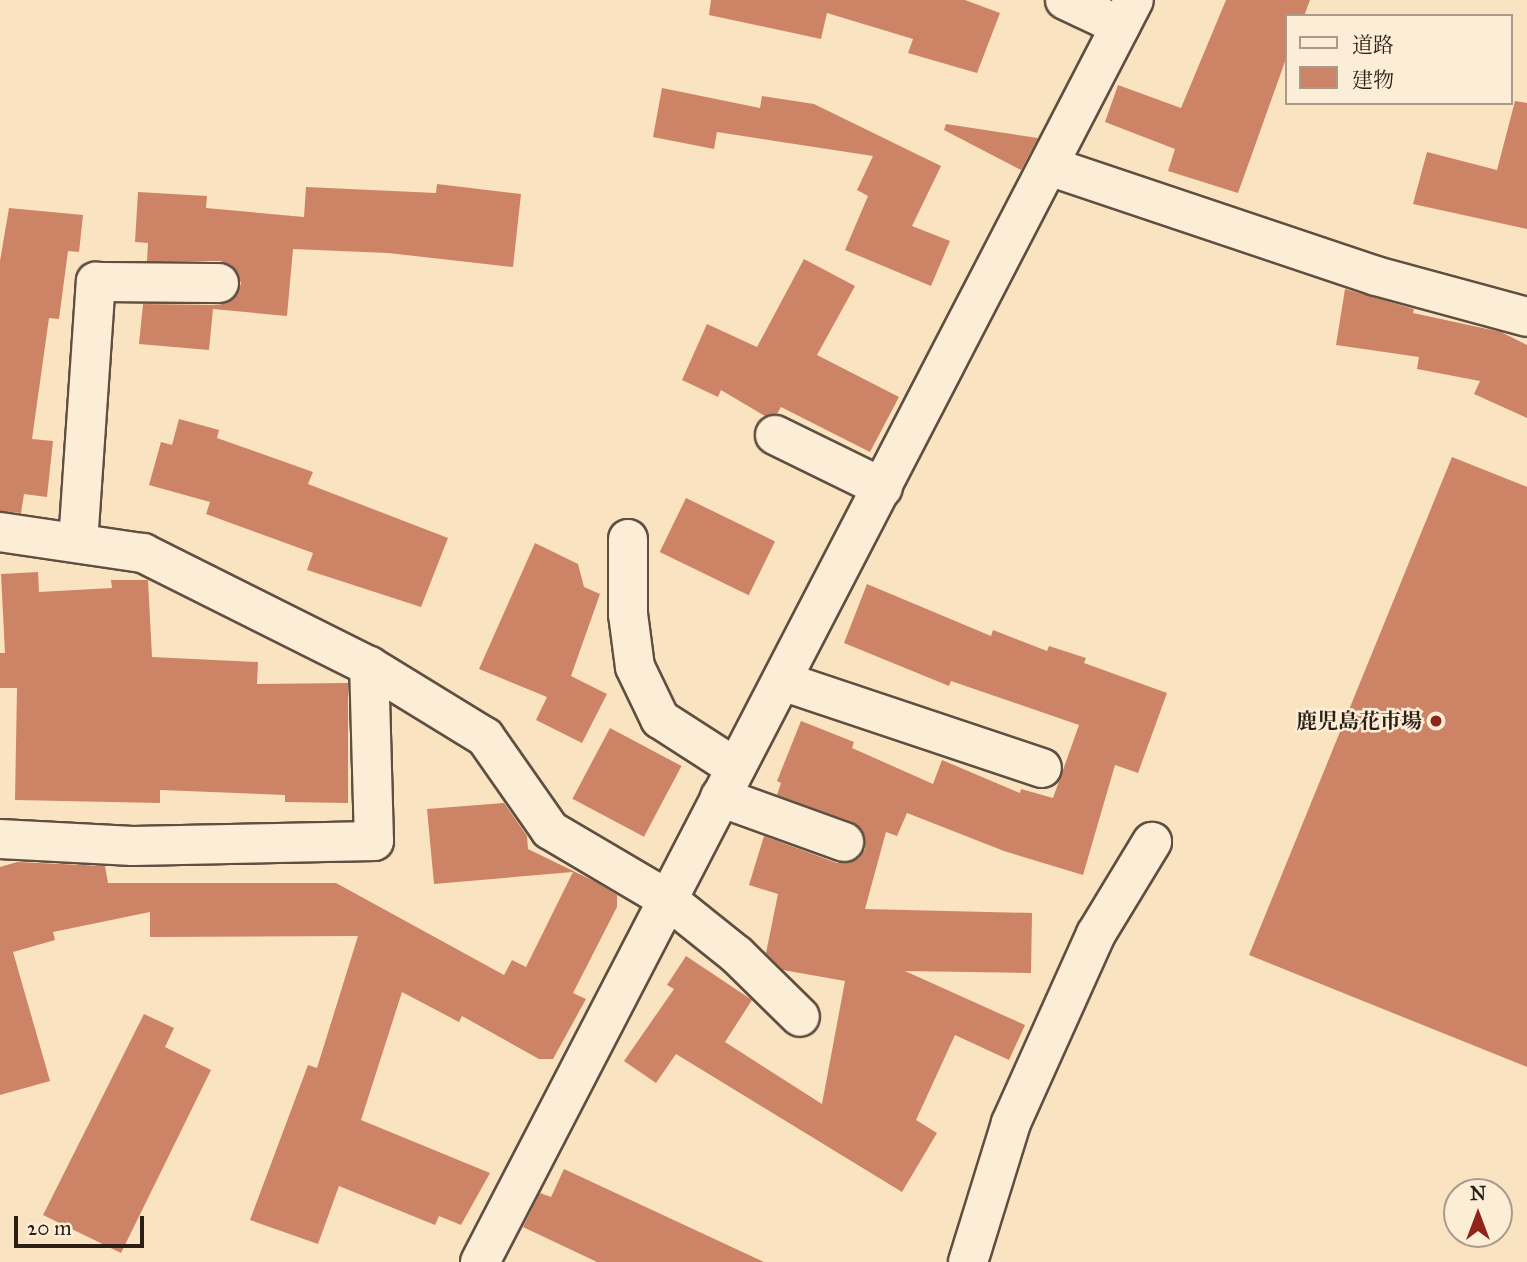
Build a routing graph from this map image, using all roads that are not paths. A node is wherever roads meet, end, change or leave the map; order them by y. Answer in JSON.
{"nodes":[{"id":1,"x":1065,"y":0,"type":"edge"},
{"id":2,"x":1127,"y":13,"type":"edge"},
{"id":3,"x":1049,"y":166,"type":"junction"},
{"id":4,"x":219,"y":283,"type":"dead end"},
{"id":5,"x":1527,"y":317,"type":"edge"},
{"id":6,"x":775,"y":435,"type":"dead end"},
{"id":7,"x":883,"y":488,"type":"junction"},
{"id":8,"x":0,"y":532,"type":"edge"},
{"id":9,"x":628,"y":539,"type":"dead end"},
{"id":10,"x":78,"y":543,"type":"junction"},
{"id":11,"x":369,"y":666,"type":"junction"},
{"id":12,"x":782,"y":681,"type":"junction"},
{"id":13,"x":1042,"y":768,"type":"dead end"},
{"id":14,"x":728,"y":783,"type":"junction"},
{"id":15,"x":0,"y":839,"type":"edge"},
{"id":16,"x":844,"y":842,"type":"dead end"},
{"id":17,"x":1152,"y":842,"type":"dead end"},
{"id":18,"x":667,"y":899,"type":"junction"},
{"id":19,"x":800,"y":1017,"type":"dead end"},
{"id":20,"x":480,"y":1262,"type":"edge"},
{"id":21,"x":968,"y":1262,"type":"edge"}],
"edges":[{"from":1,"to":2,"type":"street"},
{"from":2,"to":3,"type":"street"},
{"from":3,"to":5,"type":"street"},
{"from":3,"to":7,"type":"street"},
{"from":4,"to":10,"type":"street"},
{"from":6,"to":7,"type":"street"},
{"from":7,"to":12,"type":"street"},
{"from":8,"to":10,"type":"street"},
{"from":9,"to":14,"type":"street"},
{"from":10,"to":11,"type":"street"},
{"from":11,"to":15,"type":"street"},
{"from":11,"to":18,"type":"street"},
{"from":12,"to":13,"type":"street"},
{"from":12,"to":14,"type":"street"},
{"from":14,"to":16,"type":"street"},
{"from":14,"to":18,"type":"street"},
{"from":17,"to":21,"type":"street"},
{"from":18,"to":19,"type":"street"},
{"from":18,"to":20,"type":"street"}]}
